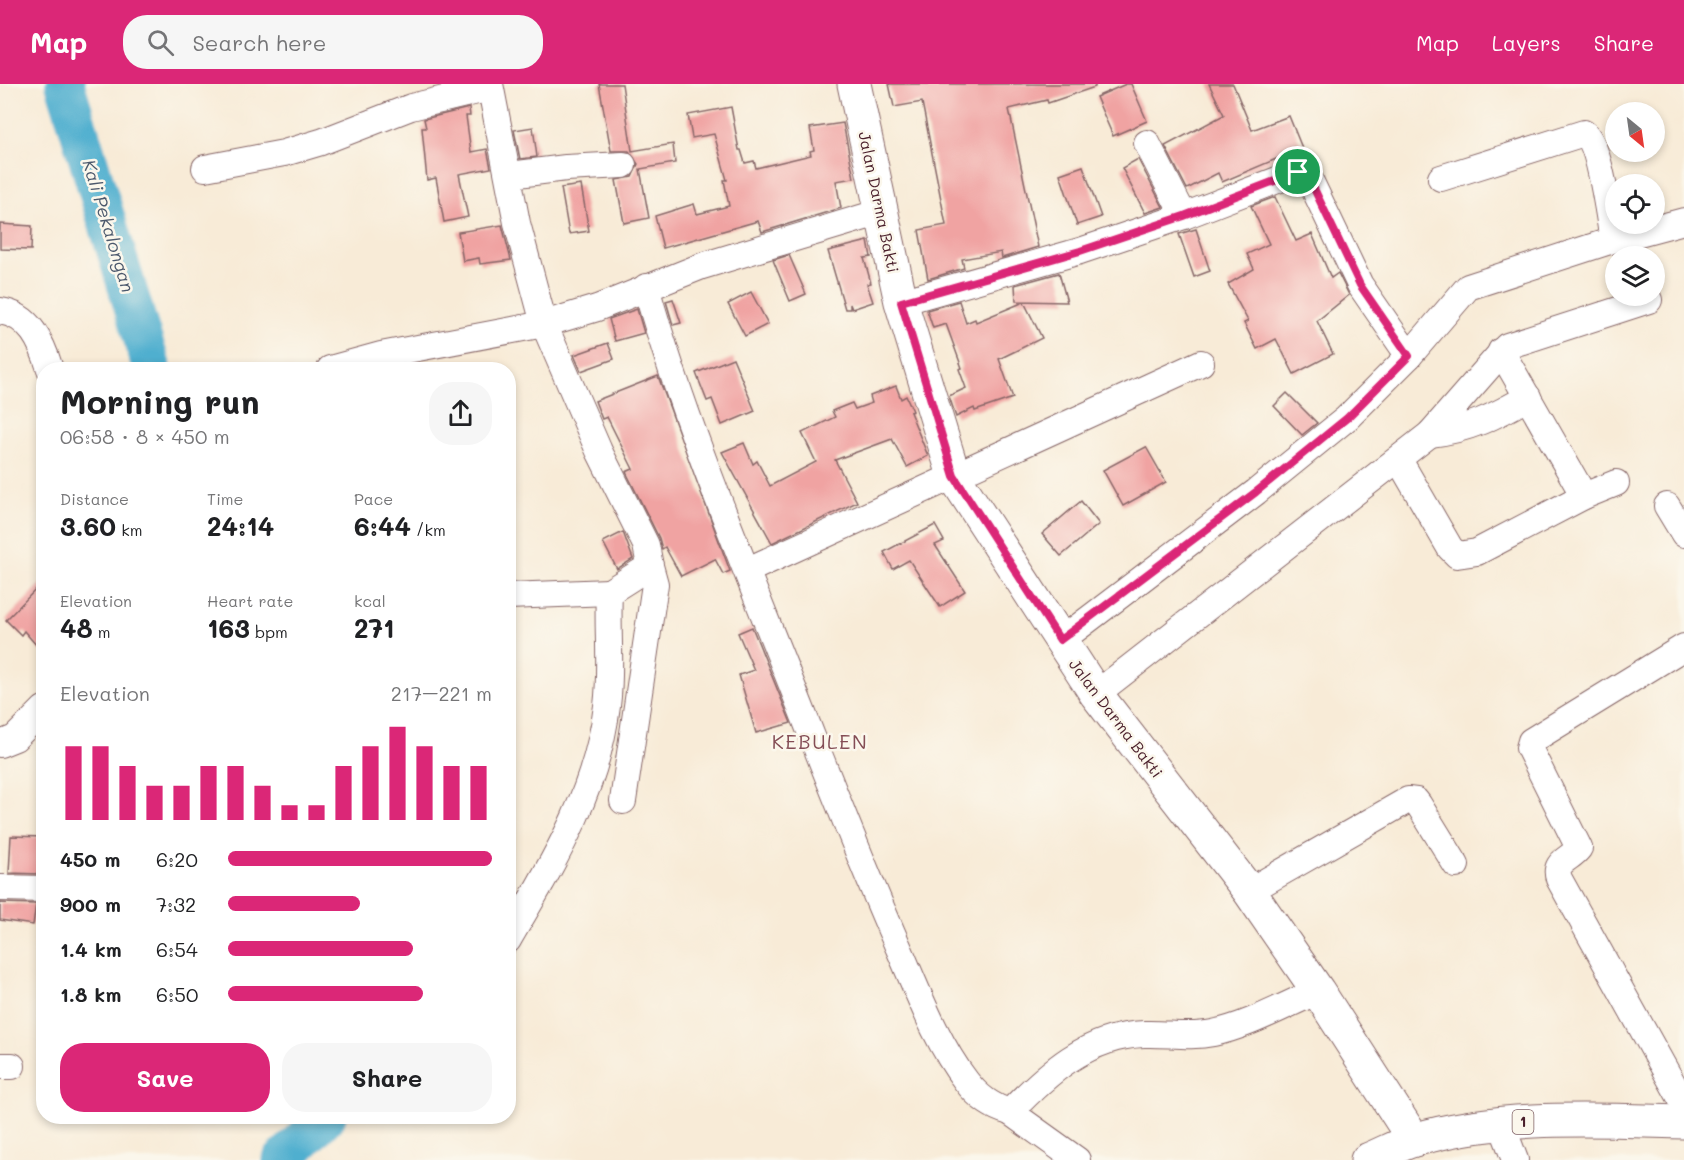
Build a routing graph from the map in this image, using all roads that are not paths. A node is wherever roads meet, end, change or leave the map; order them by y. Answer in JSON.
{"nodes":[{"id":1,"x":854,"y":84,"type":"edge"},
{"id":2,"x":490,"y":86,"type":"edge"},
{"id":3,"x":1147,"y":143,"type":"dead end"},
{"id":4,"x":623,"y":165,"type":"dead end"},
{"id":5,"x":206,"y":168,"type":"dead end"},
{"id":6,"x":510,"y":175,"type":"junction"},
{"id":7,"x":1441,"y":178,"type":"dead end"},
{"id":8,"x":881,"y":212,"type":"junction"},
{"id":9,"x":1184,"y":216,"type":"junction"},
{"id":10,"x":1684,"y":221,"type":"edge"},
{"id":11,"x":1614,"y":240,"type":"junction"},
{"id":12,"x":646,"y":287,"type":"junction"},
{"id":13,"x":901,"y":302,"type":"junction"},
{"id":14,"x":1630,"y":306,"type":"edge"},
{"id":15,"x":0,"y":311,"type":"edge"},
{"id":16,"x":544,"y":324,"type":"junction"},
{"id":17,"x":1501,"y":351,"type":"junction"},
{"id":18,"x":1409,"y":356,"type":"junction"},
{"id":19,"x":48,"y":362,"type":"edge"},
{"id":20,"x":383,"y":362,"type":"edge"},
{"id":21,"x":1201,"y":363,"type":"dead end"},
{"id":22,"x":1528,"y":397,"type":"junction"},
{"id":23,"x":1430,"y":434,"type":"junction"},
{"id":24,"x":1399,"y":460,"type":"junction"},
{"id":25,"x":954,"y":476,"type":"junction"},
{"id":26,"x":1616,"y":483,"type":"dead end"},
{"id":27,"x":1584,"y":496,"type":"junction"},
{"id":28,"x":1667,"y":506,"type":"dead end"},
{"id":29,"x":1684,"y":534,"type":"edge"},
{"id":30,"x":651,"y":567,"type":"junction"},
{"id":31,"x":748,"y":570,"type":"junction"},
{"id":32,"x":609,"y":592,"type":"junction"},
{"id":33,"x":516,"y":596,"type":"edge"},
{"id":34,"x":1060,"y":640,"type":"junction"},
{"id":35,"x":1684,"y":647,"type":"edge"},
{"id":36,"x":1096,"y":694,"type":"junction"},
{"id":37,"x":36,"y":717,"type":"edge"},
{"id":38,"x":0,"y":744,"type":"edge"},
{"id":39,"x":623,"y":801,"type":"dead end"},
{"id":40,"x":1456,"y":865,"type":"dead end"},
{"id":41,"x":0,"y":888,"type":"edge"},
{"id":42,"x":36,"y":889,"type":"edge"},
{"id":43,"x":1249,"y":891,"type":"junction"},
{"id":44,"x":516,"y":926,"type":"edge"},
{"id":45,"x":1318,"y":991,"type":"junction"},
{"id":46,"x":1684,"y":1104,"type":"edge"},
{"id":47,"x":1010,"y":1112,"type":"junction"},
{"id":48,"x":1684,"y":1122,"type":"edge"},
{"id":49,"x":1502,"y":1123,"type":"junction"},
{"id":50,"x":1414,"y":1140,"type":"junction"},
{"id":51,"x":1077,"y":1160,"type":"edge"},
{"id":52,"x":1367,"y":1160,"type":"edge"},
{"id":53,"x":1515,"y":1160,"type":"edge"}],
"edges":[{"from":1,"to":8,"type":"main road","name":"Jalan Darma Bakti"},
{"from":2,"to":5,"type":"street"},
{"from":2,"to":6,"type":"street"},
{"from":3,"to":9,"type":"street"},
{"from":4,"to":6,"type":"street"},
{"from":6,"to":16,"type":"street"},
{"from":7,"to":11,"type":"street"},
{"from":8,"to":12,"type":"street"},
{"from":8,"to":13,"type":"main road","name":"Jalan Darma Bakti"},
{"from":9,"to":13,"type":"street"},
{"from":9,"to":18,"type":"street"},
{"from":10,"to":11,"type":"street"},
{"from":11,"to":18,"type":"street"},
{"from":12,"to":16,"type":"street"},
{"from":12,"to":31,"type":"street"},
{"from":13,"to":25,"type":"main road","name":"Jalan Darma Bakti"},
{"from":14,"to":17,"type":"street"},
{"from":15,"to":19,"type":"street"},
{"from":16,"to":20,"type":"street"},
{"from":16,"to":30,"type":"street"},
{"from":17,"to":22,"type":"street"},
{"from":17,"to":23,"type":"street"},
{"from":18,"to":34,"type":"street"},
{"from":21,"to":25,"type":"street"},
{"from":22,"to":23,"type":"street"},
{"from":22,"to":27,"type":"street"},
{"from":23,"to":24,"type":"street"},
{"from":24,"to":27,"type":"street"},
{"from":24,"to":36,"type":"street"},
{"from":25,"to":31,"type":"street"},
{"from":25,"to":34,"type":"main road","name":"Jalan Darma Bakti"},
{"from":26,"to":27,"type":"street"},
{"from":28,"to":29,"type":"street"},
{"from":30,"to":32,"type":"street"},
{"from":30,"to":39,"type":"street"},
{"from":31,"to":47,"type":"street"},
{"from":32,"to":33,"type":"street"},
{"from":32,"to":44,"type":"street"},
{"from":34,"to":36,"type":"main road","name":"Jalan Darma Bakti"},
{"from":35,"to":46,"type":"street"},
{"from":36,"to":43,"type":"main road","name":"Jalan Darma Bakti"},
{"from":37,"to":38,"type":"street"},
{"from":40,"to":43,"type":"street"},
{"from":41,"to":42,"type":"street"},
{"from":43,"to":45,"type":"main road","name":"Jalan Darma Bakti"},
{"from":45,"to":47,"type":"street"},
{"from":45,"to":50,"type":"main road","name":"Jalan Darma Bakti"},
{"from":47,"to":51,"type":"street"},
{"from":48,"to":49,"type":"main road","number":"1"},
{"from":49,"to":50,"type":"main road","number":"1"},
{"from":49,"to":53,"type":"street"},
{"from":50,"to":52,"type":"main road","number":"1"}]}
